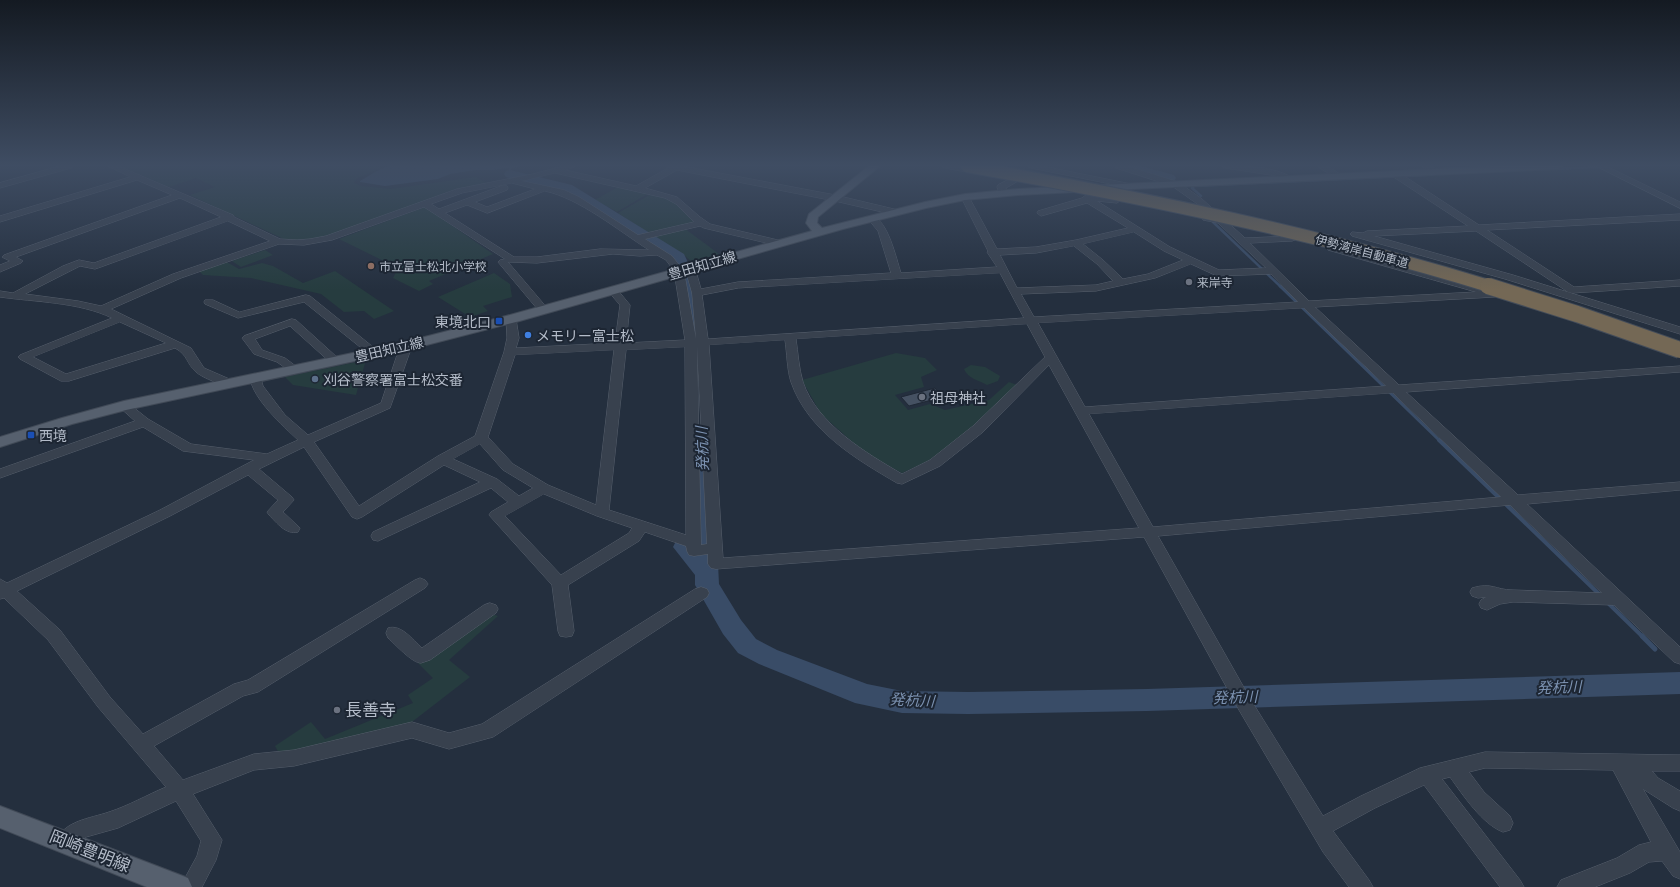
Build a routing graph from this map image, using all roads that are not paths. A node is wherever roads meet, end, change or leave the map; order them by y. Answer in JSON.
{"nodes":[{"id":1,"x":35,"y":207,"type":"edge"},
{"id":2,"x":145,"y":207,"type":"edge"},
{"id":3,"x":208,"y":207,"type":"edge"},
{"id":4,"x":415,"y":207,"type":"edge"},
{"id":5,"x":430,"y":207,"type":"edge"},
{"id":6,"x":453,"y":207,"type":"edge"},
{"id":7,"x":481,"y":207,"type":"edge"},
{"id":8,"x":494,"y":207,"type":"edge"},
{"id":9,"x":589,"y":207,"type":"edge"},
{"id":10,"x":685,"y":207,"type":"edge"},
{"id":11,"x":824,"y":207,"type":"edge"},
{"id":12,"x":875,"y":207,"type":"edge"},
{"id":13,"x":916,"y":207,"type":"edge"},
{"id":14,"x":970,"y":207,"type":"edge"},
{"id":15,"x":1059,"y":207,"type":"edge"},
{"id":16,"x":1101,"y":207,"type":"edge"},
{"id":17,"x":1154,"y":207,"type":"edge"},
{"id":18,"x":1179,"y":207,"type":"edge"},
{"id":19,"x":1207,"y":207,"type":"edge"},
{"id":20,"x":1212,"y":207,"type":"edge"},
{"id":21,"x":1446,"y":207,"type":"edge"},
{"id":22,"x":895,"y":212,"type":"junction"},
{"id":23,"x":438,"y":213,"type":"junction"},
{"id":24,"x":1041,"y":213,"type":"dead end"},
{"id":25,"x":230,"y":217,"type":"junction"},
{"id":26,"x":1680,"y":217,"type":"edge"},
{"id":27,"x":0,"y":218,"type":"edge"},
{"id":28,"x":872,"y":218,"type":"junction"},
{"id":29,"x":1221,"y":221,"type":"junction"},
{"id":30,"x":699,"y":222,"type":"junction"},
{"id":31,"x":1477,"y":228,"type":"junction"},
{"id":32,"x":1136,"y":229,"type":"junction"},
{"id":33,"x":819,"y":232,"type":"junction"},
{"id":34,"x":638,"y":238,"type":"junction"},
{"id":35,"x":1292,"y":238,"type":"junction"},
{"id":36,"x":278,"y":241,"type":"junction"},
{"id":37,"x":1243,"y":241,"type":"junction"},
{"id":38,"x":779,"y":243,"type":"junction"},
{"id":39,"x":1076,"y":243,"type":"junction"},
{"id":40,"x":658,"y":252,"type":"junction"},
{"id":41,"x":992,"y":252,"type":"junction"},
{"id":42,"x":4,"y":258,"type":"edge"},
{"id":43,"x":1190,"y":261,"type":"junction"},
{"id":44,"x":503,"y":262,"type":"dead end"},
{"id":45,"x":690,"y":268,"type":"junction"},
{"id":46,"x":0,"y":270,"type":"edge"},
{"id":47,"x":1002,"y":270,"type":"junction"},
{"id":48,"x":1272,"y":271,"type":"junction"},
{"id":49,"x":897,"y":275,"type":"junction"},
{"id":50,"x":1121,"y":283,"type":"junction"},
{"id":51,"x":1680,"y":283,"type":"edge"},
{"id":52,"x":612,"y":290,"type":"junction"},
{"id":53,"x":1014,"y":291,"type":"junction"},
{"id":54,"x":697,"y":293,"type":"junction"},
{"id":55,"x":1570,"y":293,"type":"junction"},
{"id":56,"x":0,"y":294,"type":"edge"},
{"id":57,"x":1494,"y":294,"type":"junction"},
{"id":58,"x":14,"y":296,"type":"junction"},
{"id":59,"x":209,"y":302,"type":"dead end"},
{"id":60,"x":1306,"y":305,"type":"junction"},
{"id":61,"x":102,"y":309,"type":"junction"},
{"id":62,"x":543,"y":309,"type":"junction"},
{"id":63,"x":120,"y":318,"type":"junction"},
{"id":64,"x":511,"y":318,"type":"junction"},
{"id":65,"x":1030,"y":321,"type":"junction"},
{"id":66,"x":1680,"y":331,"type":"edge"},
{"id":67,"x":790,"y":336,"type":"junction"},
{"id":68,"x":1680,"y":340,"type":"edge"},
{"id":69,"x":697,"y":342,"type":"junction"},
{"id":70,"x":176,"y":344,"type":"junction"},
{"id":71,"x":406,"y":346,"type":"junction"},
{"id":72,"x":621,"y":347,"type":"junction"},
{"id":73,"x":1680,"y":350,"type":"edge"},
{"id":74,"x":374,"y":352,"type":"junction"},
{"id":75,"x":510,"y":352,"type":"junction"},
{"id":76,"x":1680,"y":356,"type":"edge"},
{"id":77,"x":1051,"y":357,"type":"junction"},
{"id":78,"x":335,"y":361,"type":"junction"},
{"id":79,"x":1680,"y":369,"type":"edge"},
{"id":80,"x":295,"y":370,"type":"junction"},
{"id":81,"x":256,"y":378,"type":"junction"},
{"id":82,"x":230,"y":384,"type":"junction"},
{"id":83,"x":1395,"y":389,"type":"junction"},
{"id":84,"x":124,"y":406,"type":"junction"},
{"id":85,"x":1082,"y":411,"type":"junction"},
{"id":86,"x":144,"y":422,"type":"junction"},
{"id":87,"x":481,"y":438,"type":"junction"},
{"id":88,"x":306,"y":440,"type":"junction"},
{"id":89,"x":0,"y":442,"type":"edge"},
{"id":90,"x":269,"y":458,"type":"junction"},
{"id":91,"x":443,"y":459,"type":"junction"},
{"id":92,"x":250,"y":469,"type":"junction"},
{"id":93,"x":0,"y":474,"type":"edge"},
{"id":94,"x":492,"y":482,"type":"junction"},
{"id":95,"x":1680,"y":486,"type":"edge"},
{"id":96,"x":543,"y":488,"type":"junction"},
{"id":97,"x":1511,"y":500,"type":"junction"},
{"id":98,"x":518,"y":502,"type":"junction"},
{"id":99,"x":602,"y":512,"type":"junction"},
{"id":100,"x":641,"y":526,"type":"junction"},
{"id":101,"x":293,"y":528,"type":"dead end"},
{"id":102,"x":1148,"y":532,"type":"junction"},
{"id":103,"x":378,"y":536,"type":"dead end"},
{"id":104,"x":694,"y":547,"type":"junction"},
{"id":105,"x":716,"y":548,"type":"junction"},
{"id":106,"x":560,"y":583,"type":"junction"},
{"id":107,"x":420,"y":584,"type":"dead end"},
{"id":108,"x":2,"y":590,"type":"edge"},
{"id":109,"x":701,"y":593,"type":"dead end"},
{"id":110,"x":1482,"y":598,"type":"dead end"},
{"id":111,"x":1607,"y":599,"type":"junction"},
{"id":112,"x":490,"y":609,"type":"dead end"},
{"id":113,"x":566,"y":631,"type":"dead end"},
{"id":114,"x":394,"y":633,"type":"dead end"},
{"id":115,"x":1680,"y":657,"type":"edge"},
{"id":116,"x":141,"y":744,"type":"junction"},
{"id":117,"x":1625,"y":762,"type":"junction"},
{"id":118,"x":1680,"y":763,"type":"edge"},
{"id":119,"x":1454,"y":768,"type":"junction"},
{"id":120,"x":1427,"y":774,"type":"junction"},
{"id":121,"x":180,"y":790,"type":"junction"},
{"id":122,"x":1680,"y":802,"type":"edge"},
{"id":123,"x":0,"y":817,"type":"edge"},
{"id":124,"x":1503,"y":823,"type":"dead end"},
{"id":125,"x":1320,"y":828,"type":"junction"},
{"id":126,"x":65,"y":842,"type":"junction"},
{"id":127,"x":1674,"y":858,"type":"edge"},
{"id":128,"x":178,"y":887,"type":"edge"},
{"id":129,"x":191,"y":887,"type":"edge"},
{"id":130,"x":1362,"y":887,"type":"edge"},
{"id":131,"x":1513,"y":887,"type":"edge"},
{"id":132,"x":1568,"y":887,"type":"edge"}],
"edges":[{"from":1,"to":27,"type":"street"},
{"from":2,"to":42,"type":"street"},
{"from":3,"to":25,"type":"street"},
{"from":4,"to":36,"type":"street"},
{"from":5,"to":23,"type":"street"},
{"from":6,"to":23,"type":"street"},
{"from":7,"to":8,"type":"street"},
{"from":9,"to":34,"type":"street"},
{"from":10,"to":30,"type":"street"},
{"from":11,"to":33,"type":"main road"},
{"from":12,"to":22,"type":"street"},
{"from":13,"to":22,"type":"main road","name":"豊田知立線"},
{"from":14,"to":41,"type":"street"},
{"from":15,"to":24,"type":"street"},
{"from":16,"to":32,"type":"street"},
{"from":17,"to":29,"type":"street"},
{"from":18,"to":73,"type":"highway","name":"伊勢湾岸自動車道","bridge":true},
{"from":19,"to":29,"type":"street"},
{"from":20,"to":68,"type":"highway","name":"伊勢湾岸自動車道"},
{"from":21,"to":31,"type":"street"},
{"from":22,"to":28,"type":"main road","name":"豊田知立線"},
{"from":23,"to":40,"type":"street"},
{"from":25,"to":36,"type":"street"},
{"from":25,"to":58,"type":"street"},
{"from":26,"to":31,"type":"street"},
{"from":28,"to":33,"type":"main road","name":"豊田知立線"},
{"from":28,"to":49,"type":"street"},
{"from":29,"to":35,"type":"street"},
{"from":29,"to":37,"type":"street"},
{"from":30,"to":34,"type":"street"},
{"from":30,"to":38,"type":"street"},
{"from":31,"to":55,"type":"street"},
{"from":31,"to":55,"type":"street"},
{"from":32,"to":39,"type":"street"},
{"from":32,"to":43,"type":"street"},
{"from":33,"to":38,"type":"main road","name":"豊田知立線"},
{"from":34,"to":40,"type":"street"},
{"from":35,"to":37,"type":"street"},
{"from":35,"to":57,"type":"street"},
{"from":36,"to":61,"type":"street"},
{"from":37,"to":48,"type":"street"},
{"from":38,"to":45,"type":"main road","name":"豊田知立線"},
{"from":39,"to":41,"type":"street"},
{"from":39,"to":50,"type":"street"},
{"from":40,"to":45,"type":"street"},
{"from":41,"to":47,"type":"street"},
{"from":42,"to":46,"type":"street"},
{"from":43,"to":48,"type":"street"},
{"from":43,"to":50,"type":"street"},
{"from":44,"to":62,"type":"street"},
{"from":45,"to":52,"type":"main road","name":"豊田知立線"},
{"from":45,"to":54,"type":"street"},
{"from":45,"to":69,"type":"street"},
{"from":47,"to":49,"type":"street"},
{"from":47,"to":53,"type":"street"},
{"from":48,"to":60,"type":"street"},
{"from":49,"to":54,"type":"street"},
{"from":50,"to":53,"type":"street"},
{"from":51,"to":55,"type":"street"},
{"from":52,"to":62,"type":"main road","name":"豊田知立線"},
{"from":52,"to":72,"type":"street"},
{"from":53,"to":65,"type":"street"},
{"from":54,"to":69,"type":"street"},
{"from":55,"to":66,"type":"street"},
{"from":56,"to":58,"type":"street"},
{"from":57,"to":60,"type":"street"},
{"from":57,"to":76,"type":"street"},
{"from":58,"to":61,"type":"street"},
{"from":59,"to":74,"type":"street"},
{"from":60,"to":65,"type":"street"},
{"from":60,"to":83,"type":"street"},
{"from":61,"to":63,"type":"street"},
{"from":62,"to":64,"type":"main road","name":"豊田知立線"},
{"from":63,"to":70,"type":"street"},
{"from":63,"to":70,"type":"street"},
{"from":64,"to":71,"type":"main road","name":"豊田知立線"},
{"from":64,"to":75,"type":"street"},
{"from":65,"to":67,"type":"street"},
{"from":65,"to":77,"type":"street"},
{"from":67,"to":69,"type":"street"},
{"from":67,"to":77,"type":"street"},
{"from":69,"to":72,"type":"street"},
{"from":69,"to":104,"type":"street"},
{"from":69,"to":105,"type":"street"},
{"from":70,"to":82,"type":"street"},
{"from":71,"to":74,"type":"main road","name":"豊田知立線"},
{"from":71,"to":88,"type":"street"},
{"from":72,"to":75,"type":"street"},
{"from":72,"to":99,"type":"street"},
{"from":74,"to":78,"type":"main road","name":"豊田知立線"},
{"from":75,"to":87,"type":"street"},
{"from":77,"to":85,"type":"street"},
{"from":78,"to":80,"type":"main road","name":"豊田知立線"},
{"from":78,"to":80,"type":"street"},
{"from":79,"to":83,"type":"street"},
{"from":80,"to":81,"type":"main road","name":"豊田知立線"},
{"from":81,"to":82,"type":"main road","name":"豊田知立線"},
{"from":81,"to":88,"type":"street"},
{"from":82,"to":84,"type":"main road","name":"豊田知立線"},
{"from":83,"to":85,"type":"street"},
{"from":83,"to":97,"type":"street"},
{"from":84,"to":86,"type":"street"},
{"from":84,"to":89,"type":"main road","name":"豊田知立線"},
{"from":85,"to":102,"type":"street"},
{"from":86,"to":90,"type":"street"},
{"from":86,"to":93,"type":"street"},
{"from":87,"to":91,"type":"street"},
{"from":87,"to":96,"type":"street"},
{"from":88,"to":90,"type":"street"},
{"from":88,"to":91,"type":"street"},
{"from":90,"to":92,"type":"street"},
{"from":91,"to":94,"type":"street"},
{"from":92,"to":101,"type":"street"},
{"from":92,"to":108,"type":"street"},
{"from":94,"to":98,"type":"street"},
{"from":94,"to":103,"type":"street"},
{"from":95,"to":97,"type":"street"},
{"from":96,"to":98,"type":"street"},
{"from":96,"to":99,"type":"street"},
{"from":97,"to":102,"type":"street"},
{"from":97,"to":111,"type":"street"},
{"from":98,"to":106,"type":"street"},
{"from":99,"to":100,"type":"street"},
{"from":100,"to":104,"type":"street"},
{"from":100,"to":106,"type":"street"},
{"from":102,"to":105,"type":"street"},
{"from":102,"to":125,"type":"street"},
{"from":104,"to":105,"type":"street"},
{"from":106,"to":113,"type":"street"},
{"from":107,"to":116,"type":"street"},
{"from":108,"to":116,"type":"street"},
{"from":109,"to":121,"type":"street"},
{"from":110,"to":111,"type":"street"},
{"from":111,"to":115,"type":"street"},
{"from":112,"to":114,"type":"street"},
{"from":116,"to":121,"type":"street"},
{"from":117,"to":118,"type":"street"},
{"from":117,"to":119,"type":"street"},
{"from":117,"to":122,"type":"street"},
{"from":117,"to":127,"type":"street"},
{"from":119,"to":120,"type":"street"},
{"from":119,"to":124,"type":"street"},
{"from":120,"to":125,"type":"street"},
{"from":120,"to":131,"type":"street"},
{"from":121,"to":126,"type":"street"},
{"from":121,"to":129,"type":"street"},
{"from":123,"to":126,"type":"main road","name":"岡崎豊明線"},
{"from":125,"to":130,"type":"street"},
{"from":126,"to":128,"type":"main road","name":"岡崎豊明線"},
{"from":127,"to":132,"type":"street"}]}
